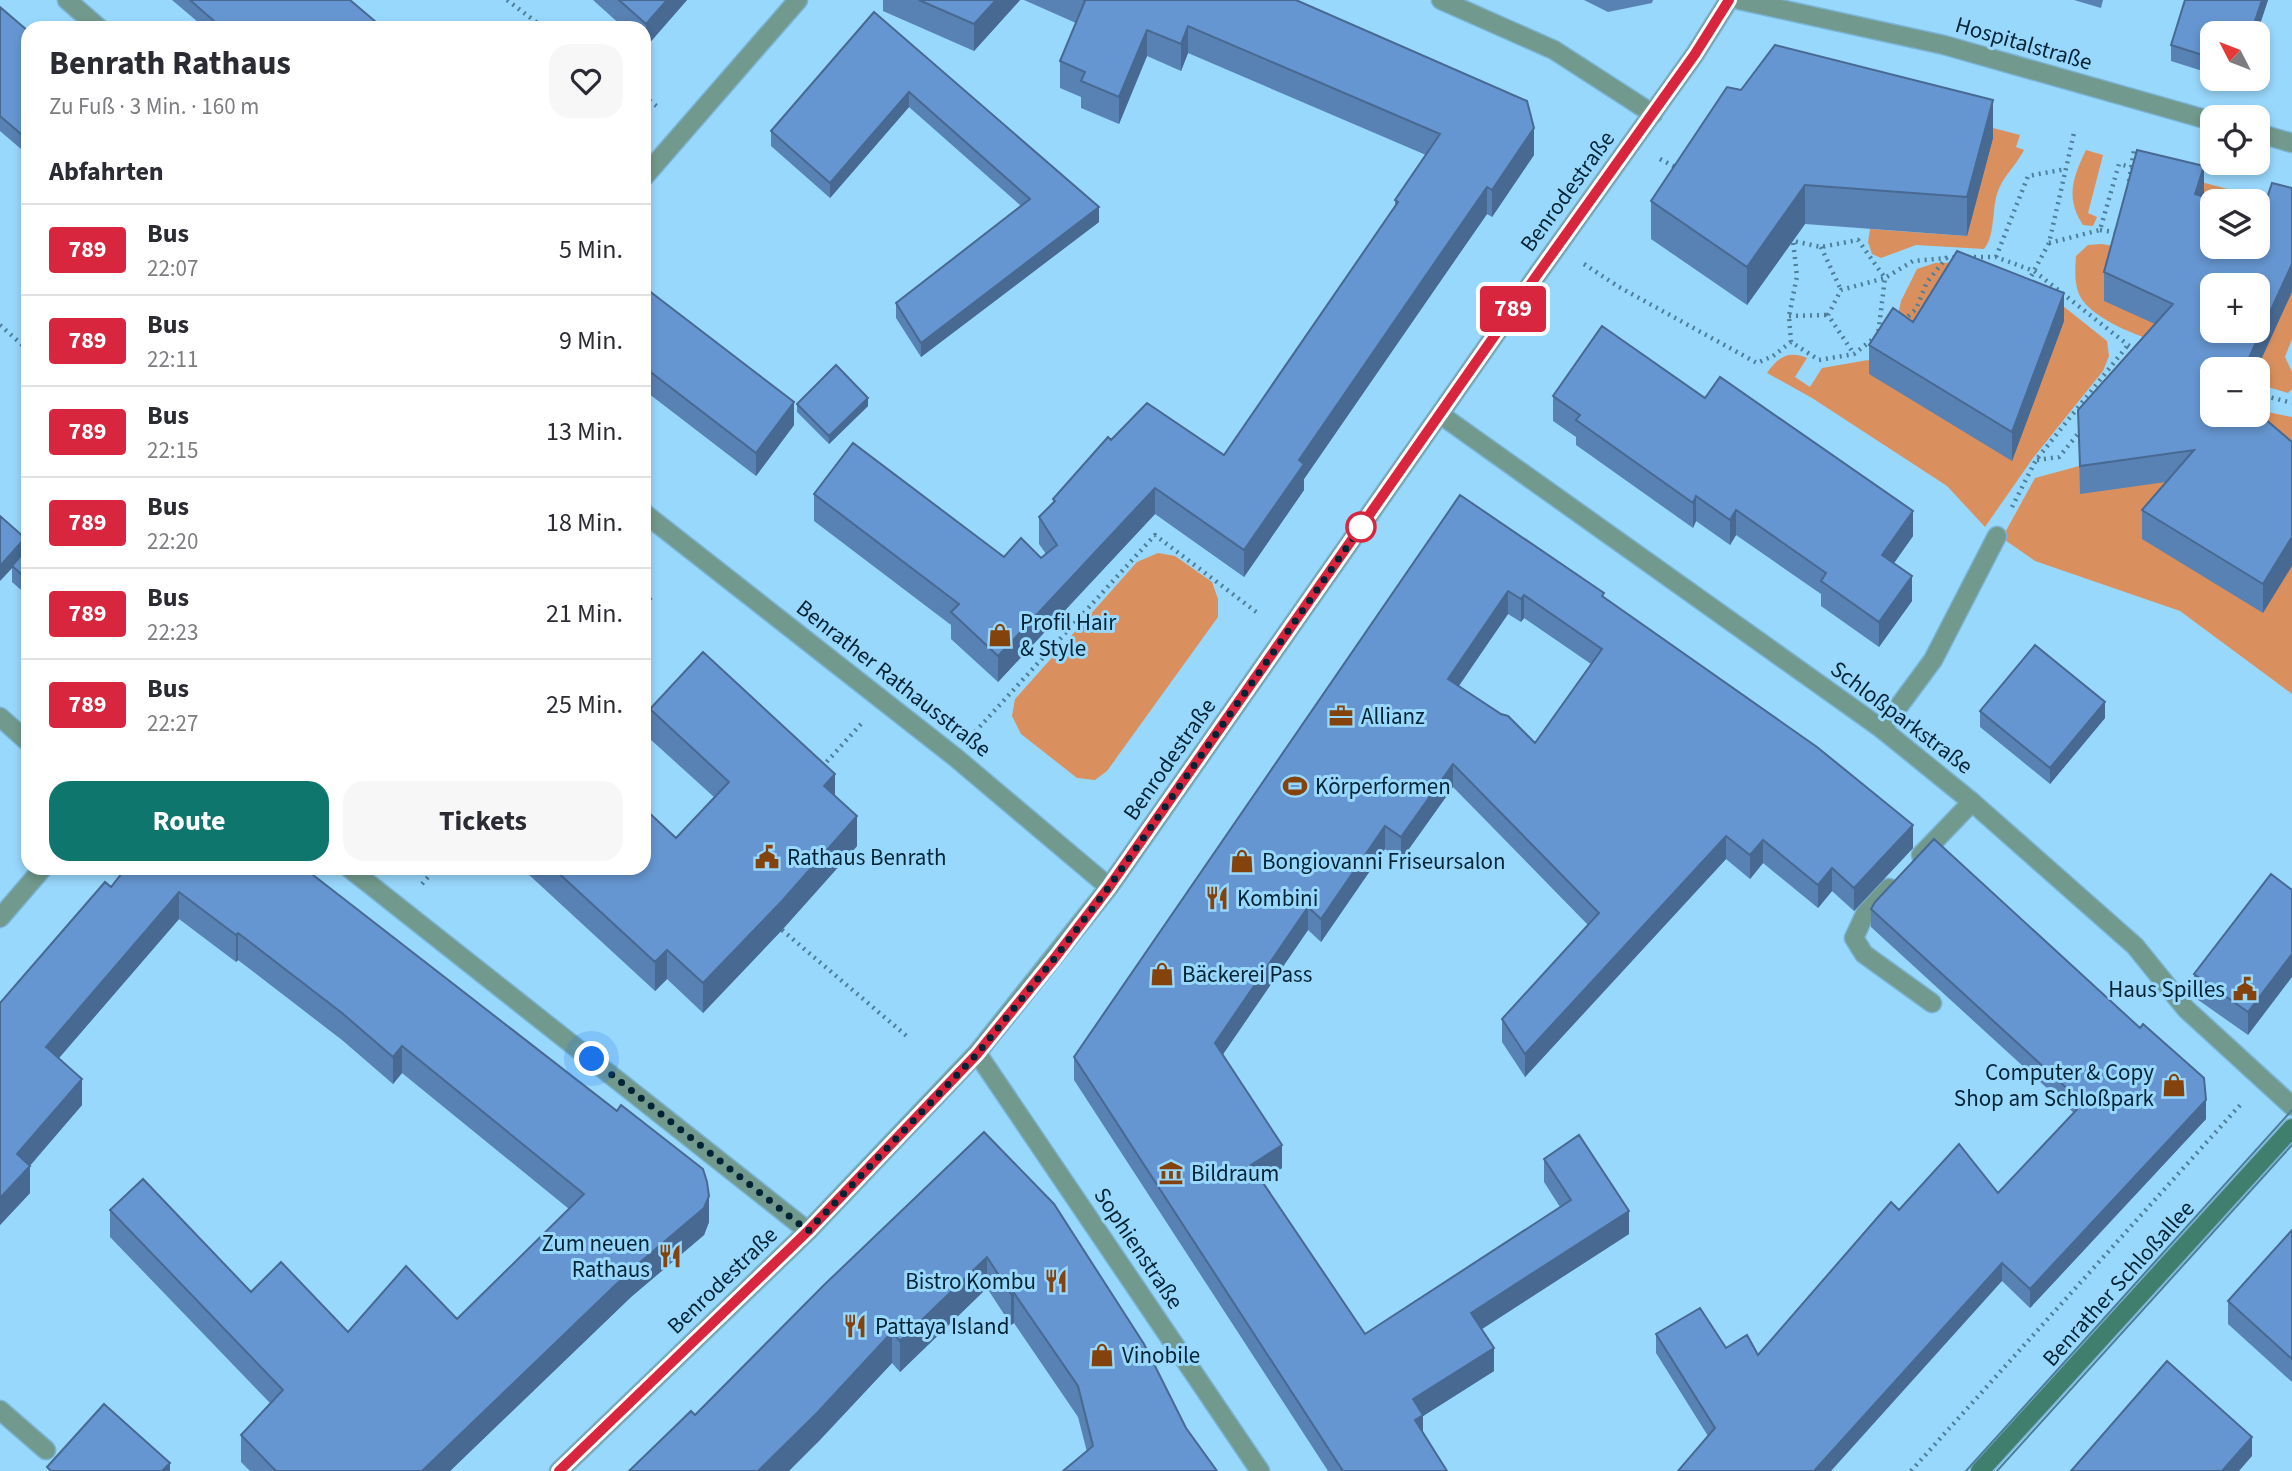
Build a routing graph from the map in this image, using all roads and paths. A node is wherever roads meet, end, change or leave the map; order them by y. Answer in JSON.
{"nodes":[{"id":1,"x":66,"y":0,"type":"edge"},
{"id":2,"x":507,"y":0,"type":"edge"},
{"id":3,"x":798,"y":0,"type":"edge"},
{"id":4,"x":1441,"y":0,"type":"edge"},
{"id":5,"x":1729,"y":0,"type":"edge"},
{"id":6,"x":1739,"y":0,"type":"edge"},
{"id":7,"x":91,"y":21,"type":"edge"},
{"id":8,"x":535,"y":21,"type":"edge"},
{"id":9,"x":1653,"y":114,"type":"junction"},
{"id":10,"x":2200,"y":118,"type":"edge"},
{"id":11,"x":2074,"y":134,"type":"dead end"},
{"id":12,"x":2270,"y":137,"type":"edge"},
{"id":13,"x":2292,"y":143,"type":"edge"},
{"id":14,"x":2134,"y":150,"type":"edge"},
{"id":15,"x":2131,"y":167,"type":"junction"},
{"id":16,"x":651,"y":169,"type":"edge"},
{"id":17,"x":2066,"y":169,"type":"junction"},
{"id":18,"x":2127,"y":189,"type":"edge"},
{"id":19,"x":2100,"y":230,"type":"junction"},
{"id":20,"x":2123,"y":233,"type":"edge"},
{"id":21,"x":2049,"y":243,"type":"junction"},
{"id":22,"x":1558,"y":246,"type":"junction"},
{"id":23,"x":1821,"y":247,"type":"junction"},
{"id":24,"x":1947,"y":257,"type":"junction"},
{"id":25,"x":1996,"y":257,"type":"junction"},
{"id":26,"x":2034,"y":271,"type":"junction"},
{"id":27,"x":1885,"y":278,"type":"junction"},
{"id":28,"x":1841,"y":290,"type":"junction"},
{"id":29,"x":2022,"y":292,"type":"edge"},
{"id":30,"x":1828,"y":315,"type":"junction"},
{"id":31,"x":1789,"y":316,"type":"junction"},
{"id":32,"x":1899,"y":325,"type":"edge"},
{"id":33,"x":0,"y":326,"type":"edge"},
{"id":34,"x":1888,"y":330,"type":"edge"},
{"id":35,"x":1878,"y":335,"type":"junction"},
{"id":36,"x":1791,"y":342,"type":"junction"},
{"id":37,"x":21,"y":344,"type":"edge"},
{"id":38,"x":2127,"y":345,"type":"junction"},
{"id":39,"x":1854,"y":354,"type":"junction"},
{"id":40,"x":2146,"y":355,"type":"edge"},
{"id":41,"x":2270,"y":397,"type":"edge"},
{"id":42,"x":2292,"y":403,"type":"edge"},
{"id":43,"x":1441,"y":415,"type":"junction"},
{"id":44,"x":2084,"y":427,"type":"edge"},
{"id":45,"x":2036,"y":460,"type":"junction"},
{"id":46,"x":651,"y":518,"type":"edge"},
{"id":47,"x":1997,"y":536,"type":"joint"},
{"id":48,"x":1287,"y":632,"type":"junction"},
{"id":49,"x":882,"y":700,"type":"junction"},
{"id":50,"x":0,"y":717,"type":"edge"},
{"id":51,"x":1882,"y":729,"type":"junction"},
{"id":52,"x":21,"y":736,"type":"edge"},
{"id":53,"x":955,"y":757,"type":"junction"},
{"id":54,"x":819,"y":771,"type":"edge"},
{"id":55,"x":1972,"y":802,"type":"junction"},
{"id":56,"x":37,"y":875,"type":"edge"},
{"id":57,"x":358,"y":875,"type":"edge"},
{"id":58,"x":1109,"y":887,"type":"junction"},
{"id":59,"x":0,"y":918,"type":"edge"},
{"id":60,"x":782,"y":930,"type":"edge"},
{"id":61,"x":1932,"y":1003,"type":"dead end"},
{"id":62,"x":909,"y":1038,"type":"dead end"},
{"id":63,"x":977,"y":1054,"type":"junction"},
{"id":64,"x":2263,"y":1080,"type":"junction"},
{"id":65,"x":2292,"y":1106,"type":"edge"},
{"id":66,"x":2292,"y":1128,"type":"edge"},
{"id":67,"x":808,"y":1231,"type":"junction"},
{"id":68,"x":0,"y":1410,"type":"edge"},
{"id":69,"x":46,"y":1450,"type":"dead end"},
{"id":70,"x":559,"y":1471,"type":"edge"},
{"id":71,"x":1260,"y":1471,"type":"edge"},
{"id":72,"x":1911,"y":1471,"type":"edge"},
{"id":73,"x":1980,"y":1471,"type":"edge"}],
"edges":[{"from":1,"to":7,"type":"street"},
{"from":2,"to":8,"type":"path"},
{"from":3,"to":16,"type":"street"},
{"from":4,"to":9,"type":"street"},
{"from":5,"to":9,"type":"street","name":"Benrodestraße"},
{"from":6,"to":10,"type":"street","name":"Hospitalstraße"},
{"from":9,"to":22,"type":"street","name":"Benrodestraße"},
{"from":11,"to":17,"type":"path"},
{"from":12,"to":13,"type":"street"},
{"from":14,"to":15,"type":"path"},
{"from":15,"to":18,"type":"path"},
{"from":15,"to":19,"type":"path"},
{"from":17,"to":21,"type":"path"},
{"from":17,"to":25,"type":"path"},
{"from":19,"to":20,"type":"path"},
{"from":19,"to":21,"type":"path"},
{"from":21,"to":26,"type":"path"},
{"from":22,"to":36,"type":"path"},
{"from":22,"to":43,"type":"street","name":"Benrodestraße"},
{"from":23,"to":27,"type":"path"},
{"from":23,"to":28,"type":"path"},
{"from":23,"to":31,"type":"path"},
{"from":24,"to":25,"type":"path"},
{"from":24,"to":27,"type":"path"},
{"from":24,"to":32,"type":"path"},
{"from":25,"to":26,"type":"path"},
{"from":26,"to":29,"type":"path"},
{"from":26,"to":38,"type":"path"},
{"from":27,"to":28,"type":"path"},
{"from":27,"to":35,"type":"path"},
{"from":28,"to":30,"type":"path"},
{"from":30,"to":31,"type":"path"},
{"from":30,"to":39,"type":"path"},
{"from":31,"to":36,"type":"path"},
{"from":33,"to":37,"type":"path"},
{"from":34,"to":35,"type":"path"},
{"from":35,"to":39,"type":"path"},
{"from":36,"to":39,"type":"path"},
{"from":38,"to":40,"type":"path"},
{"from":38,"to":45,"type":"path"},
{"from":41,"to":42,"type":"path"},
{"from":43,"to":48,"type":"street","name":"Benrodestraße"},
{"from":43,"to":51,"type":"street","name":"Schloßparkstraße"},
{"from":44,"to":45,"type":"path"},
{"from":45,"to":47,"type":"path"},
{"from":46,"to":49,"type":"street","name":"Benrather Rathausstraße"},
{"from":47,"to":51,"type":"street"},
{"from":48,"to":53,"type":"path"},
{"from":48,"to":58,"type":"street","name":"Benrodestraße"},
{"from":49,"to":53,"type":"street","name":"Benrather Rathausstraße"},
{"from":49,"to":54,"type":"path"},
{"from":50,"to":52,"type":"street"},
{"from":51,"to":55,"type":"street","name":"Schloßparkstraße"},
{"from":53,"to":58,"type":"street","name":"Benrather Rathausstraße"},
{"from":55,"to":61,"type":"street"},
{"from":55,"to":64,"type":"street","name":"Schloßparkstraße"},
{"from":56,"to":59,"type":"street"},
{"from":57,"to":67,"type":"street"},
{"from":58,"to":63,"type":"street","name":"Benrodestraße"},
{"from":60,"to":62,"type":"path"},
{"from":63,"to":67,"type":"street","name":"Benrodestraße"},
{"from":63,"to":71,"type":"street","name":"Sophienstraße"},
{"from":64,"to":65,"type":"street","name":"Schloßparkstraße"},
{"from":64,"to":72,"type":"path"},
{"from":66,"to":73,"type":"main road","name":"Benrather Schloßallee"},
{"from":67,"to":70,"type":"street","name":"Benrodestraße"},
{"from":68,"to":69,"type":"street"}]}
